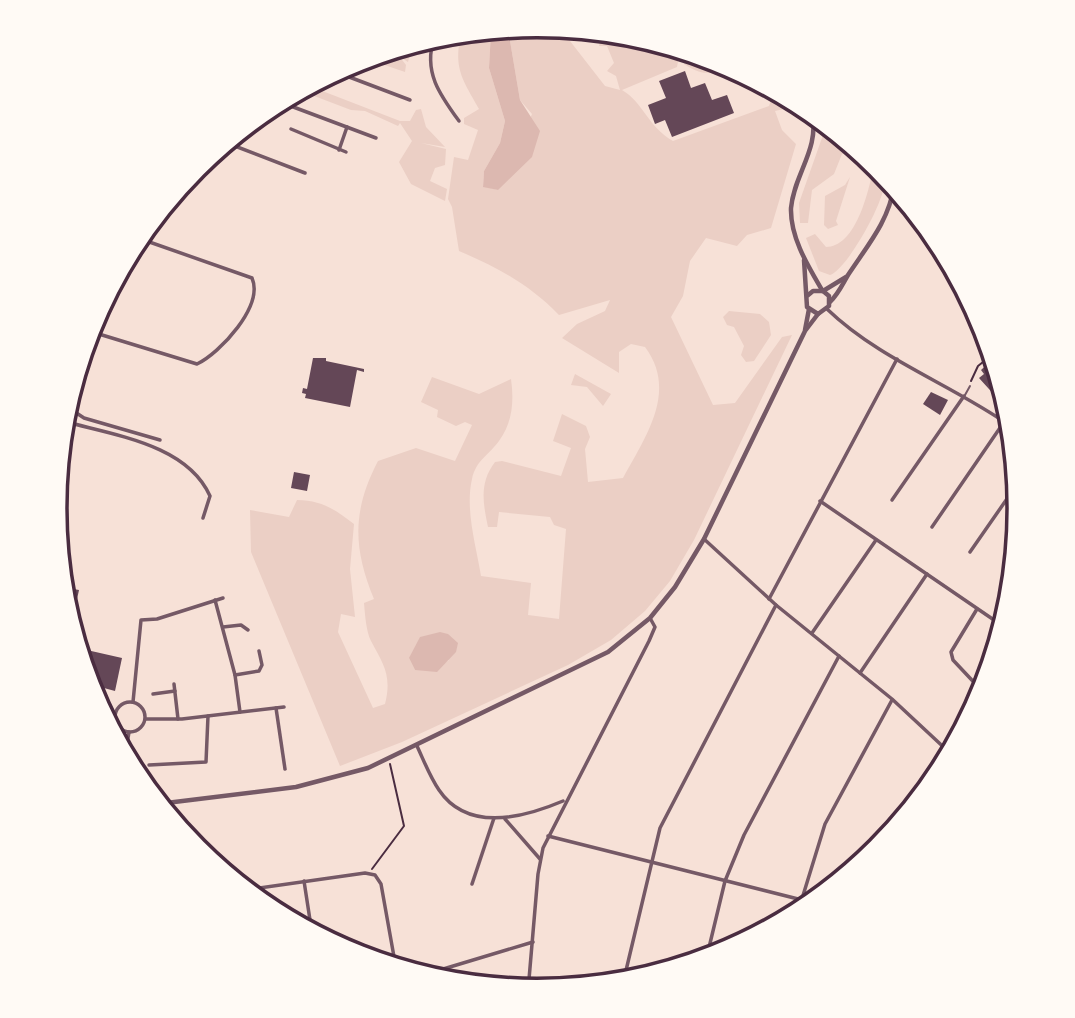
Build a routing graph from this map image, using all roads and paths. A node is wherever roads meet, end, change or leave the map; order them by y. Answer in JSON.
{"nodes":[{"id":1,"x":431,"y":52,"type":"edge"},
{"id":2,"x":350,"y":77,"type":"edge"},
{"id":3,"x":410,"y":100,"type":"dead end"},
{"id":4,"x":294,"y":107,"type":"edge"},
{"id":5,"x":458,"y":121,"type":"dead end"},
{"id":6,"x":347,"y":127,"type":"junction"},
{"id":7,"x":813,"y":128,"type":"edge"},
{"id":8,"x":291,"y":129,"type":"dead end"},
{"id":9,"x":376,"y":138,"type":"dead end"},
{"id":10,"x":237,"y":147,"type":"edge"},
{"id":11,"x":339,"y":150,"type":"junction"},
{"id":12,"x":346,"y":152,"type":"dead end"},
{"id":13,"x":305,"y":173,"type":"dead end"},
{"id":14,"x":890,"y":198,"type":"edge"},
{"id":15,"x":150,"y":242,"type":"edge"},
{"id":16,"x":804,"y":260,"type":"junction"},
{"id":17,"x":846,"y":277,"type":"junction"},
{"id":18,"x":822,"y":290,"type":"junction"},
{"id":19,"x":807,"y":296,"type":"junction"},
{"id":20,"x":830,"y":302,"type":"junction"},
{"id":21,"x":809,"y":309,"type":"junction"},
{"id":22,"x":827,"y":309,"type":"junction"},
{"id":23,"x":818,"y":314,"type":"junction"},
{"id":24,"x":805,"y":331,"type":"junction"},
{"id":25,"x":101,"y":335,"type":"edge"},
{"id":26,"x":897,"y":359,"type":"junction"},
{"id":27,"x":984,"y":361,"type":"edge"},
{"id":28,"x":970,"y":386,"type":"joint"},
{"id":29,"x":964,"y":396,"type":"junction"},
{"id":30,"x":77,"y":413,"type":"edge"},
{"id":31,"x":999,"y":419,"type":"edge"},
{"id":32,"x":75,"y":424,"type":"edge"},
{"id":33,"x":1001,"y":427,"type":"edge"},
{"id":34,"x":160,"y":440,"type":"dead end"},
{"id":35,"x":1008,"y":498,"type":"edge"},
{"id":36,"x":892,"y":500,"type":"dead end"},
{"id":37,"x":820,"y":501,"type":"junction"},
{"id":38,"x":203,"y":518,"type":"dead end"},
{"id":39,"x":932,"y":527,"type":"dead end"},
{"id":40,"x":704,"y":539,"type":"junction"},
{"id":41,"x":876,"y":540,"type":"junction"},
{"id":42,"x":970,"y":552,"type":"dead end"},
{"id":43,"x":927,"y":575,"type":"junction"},
{"id":44,"x":223,"y":598,"type":"dead end"},
{"id":45,"x":769,"y":599,"type":"junction"},
{"id":46,"x":215,"y":600,"type":"junction"},
{"id":47,"x":776,"y":605,"type":"junction"},
{"id":48,"x":977,"y":609,"type":"junction"},
{"id":49,"x":650,"y":618,"type":"junction"},
{"id":50,"x":995,"y":618,"type":"edge"},
{"id":51,"x":223,"y":627,"type":"junction"},
{"id":52,"x":248,"y":630,"type":"dead end"},
{"id":53,"x":811,"y":634,"type":"junction"},
{"id":54,"x":259,"y":652,"type":"dead end"},
{"id":55,"x":839,"y":656,"type":"junction"},
{"id":56,"x":860,"y":673,"type":"junction"},
{"id":57,"x":235,"y":676,"type":"junction"},
{"id":58,"x":974,"y":683,"type":"edge"},
{"id":59,"x":174,"y":684,"type":"dead end"},
{"id":60,"x":175,"y":691,"type":"junction"},
{"id":61,"x":153,"y":694,"type":"dead end"},
{"id":62,"x":892,"y":699,"type":"junction"},
{"id":63,"x":133,"y":702,"type":"junction"},
{"id":64,"x":284,"y":707,"type":"dead end"},
{"id":65,"x":276,"y":708,"type":"junction"},
{"id":66,"x":240,"y":712,"type":"junction"},
{"id":67,"x":116,"y":716,"type":"edge"},
{"id":68,"x":208,"y":716,"type":"junction"},
{"id":69,"x":146,"y":719,"type":"junction"},
{"id":70,"x":178,"y":719,"type":"junction"},
{"id":71,"x":122,"y":728,"type":"edge"},
{"id":72,"x":129,"y":732,"type":"junction"},
{"id":73,"x":128,"y":740,"type":"edge"},
{"id":74,"x":417,"y":746,"type":"junction"},
{"id":75,"x":943,"y":747,"type":"edge"},
{"id":76,"x":388,"y":760,"type":"junction"},
{"id":77,"x":149,"y":765,"type":"dead end"},
{"id":78,"x":285,"y":769,"type":"dead end"},
{"id":79,"x":565,"y":800,"type":"junction"},
{"id":80,"x":170,"y":803,"type":"edge"},
{"id":81,"x":494,"y":818,"type":"junction"},
{"id":82,"x":504,"y":818,"type":"junction"},
{"id":83,"x":548,"y":836,"type":"junction"},
{"id":84,"x":540,"y":859,"type":"junction"},
{"id":85,"x":653,"y":863,"type":"junction"},
{"id":86,"x":370,"y":873,"type":"junction"},
{"id":87,"x":304,"y":881,"type":"junction"},
{"id":88,"x":725,"y":881,"type":"junction"},
{"id":89,"x":472,"y":884,"type":"dead end"},
{"id":90,"x":259,"y":888,"type":"edge"},
{"id":91,"x":802,"y":898,"type":"edge"},
{"id":92,"x":800,"y":900,"type":"edge"},
{"id":93,"x":310,"y":920,"type":"edge"},
{"id":94,"x":533,"y":942,"type":"junction"},
{"id":95,"x":709,"y":947,"type":"edge"},
{"id":96,"x":394,"y":957,"type":"edge"},
{"id":97,"x":441,"y":969,"type":"edge"},
{"id":98,"x":626,"y":970,"type":"edge"},
{"id":99,"x":529,"y":979,"type":"edge"}],
"edges":[{"from":1,"to":5,"type":"street"},
{"from":2,"to":3,"type":"street"},
{"from":4,"to":6,"type":"street"},
{"from":6,"to":9,"type":"street"},
{"from":6,"to":11,"type":"street"},
{"from":7,"to":16,"type":"street"},
{"from":8,"to":11,"type":"street"},
{"from":10,"to":13,"type":"street"},
{"from":11,"to":12,"type":"street"},
{"from":14,"to":17,"type":"street"},
{"from":15,"to":25,"type":"street"},
{"from":16,"to":18,"type":"street"},
{"from":16,"to":19,"type":"street"},
{"from":17,"to":18,"type":"street"},
{"from":17,"to":20,"type":"street"},
{"from":18,"to":19,"type":"street"},
{"from":18,"to":20,"type":"street"},
{"from":19,"to":21,"type":"street"},
{"from":20,"to":22,"type":"street"},
{"from":21,"to":23,"type":"street"},
{"from":21,"to":24,"type":"street"},
{"from":22,"to":23,"type":"street"},
{"from":22,"to":26,"type":"street"},
{"from":23,"to":24,"type":"street"},
{"from":24,"to":40,"type":"street"},
{"from":26,"to":29,"type":"street"},
{"from":26,"to":37,"type":"street"},
{"from":27,"to":28,"type":"path"},
{"from":28,"to":29,"type":"lane"},
{"from":29,"to":31,"type":"street"},
{"from":29,"to":36,"type":"street"},
{"from":30,"to":34,"type":"street"},
{"from":32,"to":38,"type":"street"},
{"from":33,"to":39,"type":"street"},
{"from":35,"to":42,"type":"street"},
{"from":37,"to":41,"type":"street"},
{"from":37,"to":45,"type":"street"},
{"from":40,"to":45,"type":"street"},
{"from":40,"to":49,"type":"street"},
{"from":41,"to":43,"type":"street"},
{"from":41,"to":53,"type":"street"},
{"from":43,"to":48,"type":"street"},
{"from":43,"to":56,"type":"street"},
{"from":44,"to":46,"type":"street"},
{"from":45,"to":47,"type":"street"},
{"from":46,"to":51,"type":"street"},
{"from":46,"to":63,"type":"street"},
{"from":47,"to":53,"type":"street"},
{"from":47,"to":85,"type":"street"},
{"from":48,"to":50,"type":"street"},
{"from":48,"to":58,"type":"street"},
{"from":49,"to":74,"type":"street"},
{"from":49,"to":79,"type":"street"},
{"from":51,"to":52,"type":"street"},
{"from":51,"to":57,"type":"street"},
{"from":53,"to":55,"type":"street"},
{"from":54,"to":57,"type":"street"},
{"from":55,"to":56,"type":"street"},
{"from":55,"to":88,"type":"street"},
{"from":56,"to":62,"type":"street"},
{"from":57,"to":66,"type":"street"},
{"from":59,"to":60,"type":"street"},
{"from":60,"to":61,"type":"street"},
{"from":60,"to":70,"type":"street"},
{"from":62,"to":75,"type":"street"},
{"from":62,"to":91,"type":"street"},
{"from":63,"to":67,"type":"street"},
{"from":63,"to":69,"type":"street"},
{"from":64,"to":65,"type":"street"},
{"from":65,"to":66,"type":"street"},
{"from":65,"to":78,"type":"street"},
{"from":66,"to":68,"type":"street"},
{"from":68,"to":70,"type":"street"},
{"from":68,"to":77,"type":"street"},
{"from":69,"to":70,"type":"street"},
{"from":69,"to":72,"type":"street"},
{"from":71,"to":72,"type":"street"},
{"from":72,"to":73,"type":"street"},
{"from":74,"to":76,"type":"street"},
{"from":74,"to":81,"type":"street"},
{"from":76,"to":80,"type":"street"},
{"from":76,"to":86,"type":"path"},
{"from":79,"to":82,"type":"street"},
{"from":79,"to":83,"type":"street"},
{"from":81,"to":82,"type":"street"},
{"from":81,"to":89,"type":"street"},
{"from":82,"to":84,"type":"street"},
{"from":83,"to":84,"type":"street"},
{"from":83,"to":85,"type":"street"},
{"from":84,"to":94,"type":"street"},
{"from":85,"to":88,"type":"street"},
{"from":85,"to":98,"type":"street"},
{"from":86,"to":87,"type":"street"},
{"from":86,"to":96,"type":"street"},
{"from":87,"to":90,"type":"street"},
{"from":87,"to":93,"type":"street"},
{"from":88,"to":92,"type":"street"},
{"from":88,"to":95,"type":"street"},
{"from":94,"to":97,"type":"street"},
{"from":94,"to":99,"type":"street"}]}
